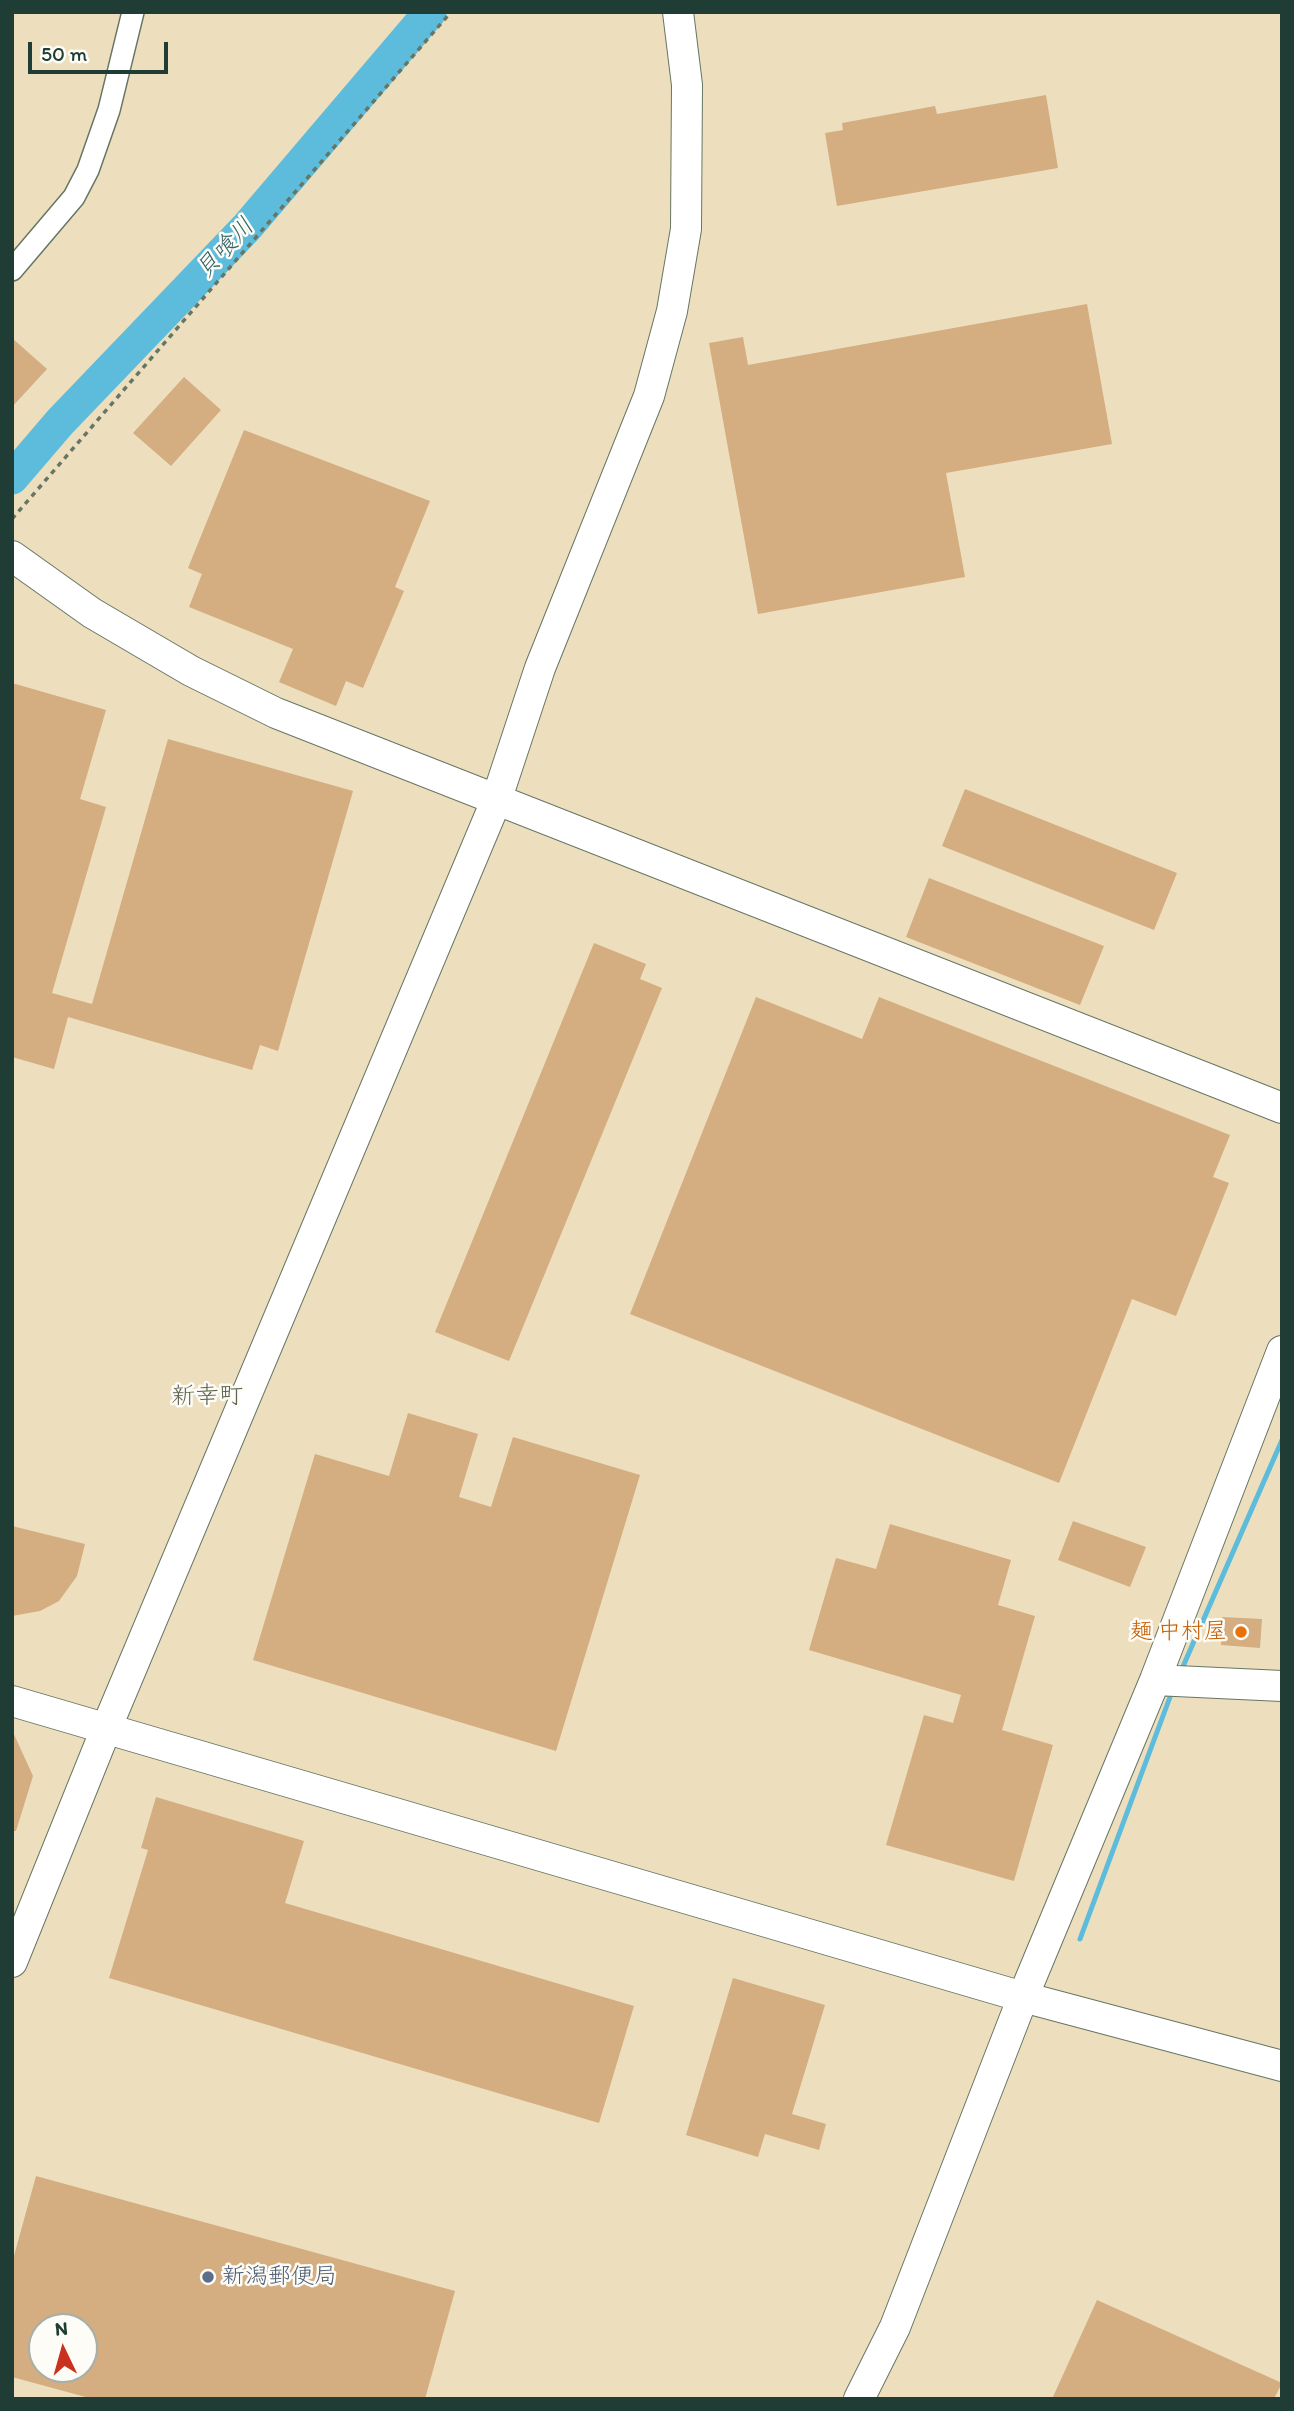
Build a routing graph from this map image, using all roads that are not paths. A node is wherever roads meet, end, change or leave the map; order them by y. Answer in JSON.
{"nodes":[{"id":1,"x":132,"y":12,"type":"edge"},
{"id":2,"x":678,"y":12,"type":"edge"},
{"id":3,"x":12,"y":270,"type":"edge"},
{"id":4,"x":12,"y":555,"type":"edge"},
{"id":5,"x":496,"y":801,"type":"junction"},
{"id":6,"x":1282,"y":1108,"type":"edge"},
{"id":7,"x":1282,"y":1351,"type":"edge"},
{"id":8,"x":1155,"y":1680,"type":"junction"},
{"id":9,"x":1282,"y":1686,"type":"edge"},
{"id":10,"x":12,"y":1702,"type":"edge"},
{"id":11,"x":106,"y":1729,"type":"junction"},
{"id":12,"x":12,"y":1962,"type":"edge"},
{"id":13,"x":1023,"y":1997,"type":"junction"},
{"id":14,"x":1282,"y":2066,"type":"edge"},
{"id":15,"x":859,"y":2399,"type":"edge"}],
"edges":[{"from":1,"to":3,"type":"street"},
{"from":2,"to":5,"type":"street"},
{"from":4,"to":5,"type":"street"},
{"from":5,"to":6,"type":"street"},
{"from":5,"to":11,"type":"street"},
{"from":7,"to":8,"type":"street"},
{"from":8,"to":9,"type":"street"},
{"from":8,"to":13,"type":"street"},
{"from":10,"to":11,"type":"street"},
{"from":11,"to":12,"type":"street"},
{"from":11,"to":13,"type":"street"},
{"from":13,"to":14,"type":"street"},
{"from":13,"to":15,"type":"street"}]}
